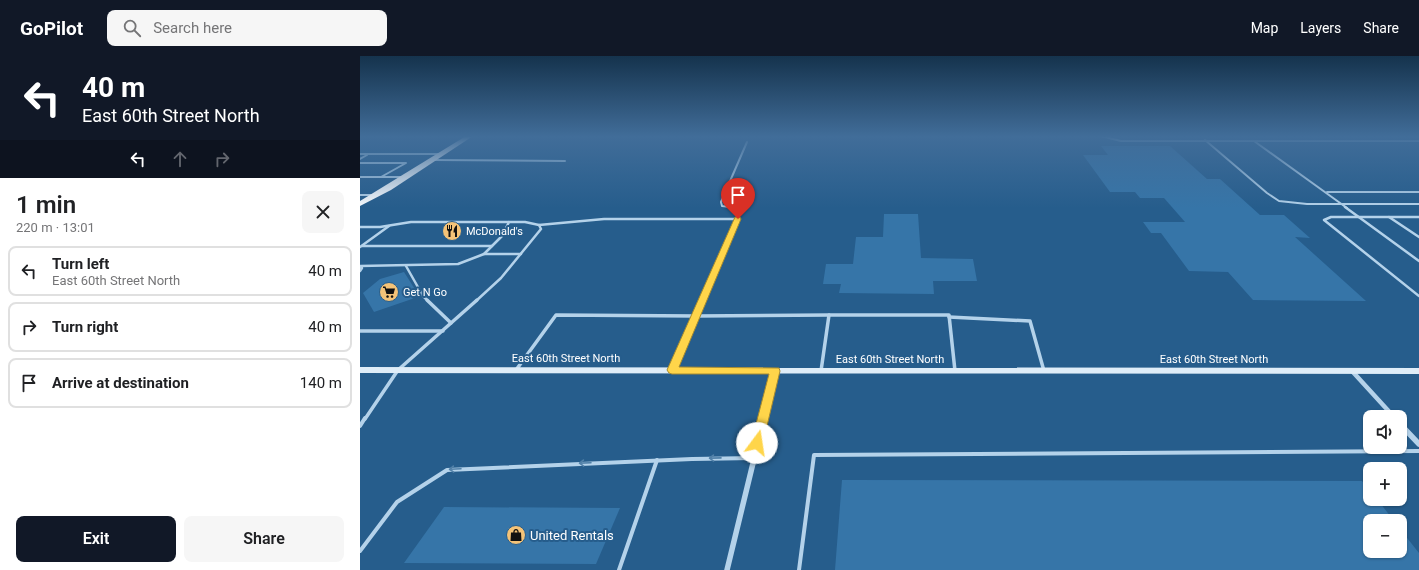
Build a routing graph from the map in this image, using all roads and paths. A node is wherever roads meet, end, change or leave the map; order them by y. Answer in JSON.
{"nodes":[{"id":1,"x":430,"y":160,"type":"joint"},
{"id":2,"x":739,"y":160,"type":"edge"},
{"id":3,"x":1228,"y":160,"type":"edge"},
{"id":4,"x":1282,"y":160,"type":"edge"},
{"id":5,"x":565,"y":161,"type":"dead end"},
{"id":6,"x":360,"y":163,"type":"edge"},
{"id":7,"x":360,"y":177,"type":"edge"},
{"id":8,"x":381,"y":177,"type":"junction"},
{"id":9,"x":406,"y":177,"type":"junction"},
{"id":10,"x":1326,"y":192,"type":"junction"},
{"id":11,"x":1419,"y":192,"type":"edge"},
{"id":12,"x":379,"y":194,"type":"junction"},
{"id":13,"x":360,"y":195,"type":"edge"},
{"id":14,"x":360,"y":204,"type":"edge"},
{"id":15,"x":1343,"y":204,"type":"junction"},
{"id":16,"x":1419,"y":204,"type":"edge"},
{"id":17,"x":360,"y":210,"type":"edge"},
{"id":18,"x":1360,"y":217,"type":"junction"},
{"id":19,"x":1389,"y":217,"type":"junction"},
{"id":20,"x":1419,"y":217,"type":"edge"},
{"id":21,"x":738,"y":219,"type":"junction"},
{"id":22,"x":509,"y":222,"type":"junction"},
{"id":23,"x":391,"y":225,"type":"junction"},
{"id":24,"x":539,"y":225,"type":"junction"},
{"id":25,"x":360,"y":227,"type":"edge"},
{"id":26,"x":1419,"y":238,"type":"edge"},
{"id":27,"x":492,"y":246,"type":"junction"},
{"id":28,"x":361,"y":247,"type":"edge"},
{"id":29,"x":484,"y":254,"type":"junction"},
{"id":30,"x":521,"y":254,"type":"junction"},
{"id":31,"x":1419,"y":261,"type":"edge"},
{"id":32,"x":406,"y":266,"type":"junction"},
{"id":33,"x":360,"y":267,"type":"edge"},
{"id":34,"x":360,"y":271,"type":"edge"},
{"id":35,"x":1419,"y":296,"type":"edge"},
{"id":36,"x":829,"y":315,"type":"junction"},
{"id":37,"x":696,"y":316,"type":"junction"},
{"id":38,"x":949,"y":317,"type":"junction"},
{"id":39,"x":451,"y":323,"type":"junction"},
{"id":40,"x":360,"y":331,"type":"edge"},
{"id":41,"x":442,"y":331,"type":"junction"},
{"id":42,"x":360,"y":370,"type":"edge"},
{"id":43,"x":398,"y":370,"type":"junction"},
{"id":44,"x":516,"y":370,"type":"junction"},
{"id":45,"x":672,"y":370,"type":"junction"},
{"id":46,"x":775,"y":371,"type":"junction"},
{"id":47,"x":821,"y":371,"type":"junction"},
{"id":48,"x":955,"y":371,"type":"junction"},
{"id":49,"x":1044,"y":371,"type":"junction"},
{"id":50,"x":1352,"y":371,"type":"junction"},
{"id":51,"x":1419,"y":371,"type":"edge"},
{"id":52,"x":1388,"y":410,"type":"edge"},
{"id":53,"x":360,"y":426,"type":"edge"},
{"id":54,"x":1407,"y":431,"type":"edge"},
{"id":55,"x":1419,"y":444,"type":"edge"},
{"id":56,"x":1419,"y":451,"type":"edge"},
{"id":57,"x":754,"y":458,"type":"junction"},
{"id":58,"x":657,"y":460,"type":"junction"},
{"id":59,"x":360,"y":551,"type":"edge"},
{"id":60,"x":618,"y":570,"type":"edge"},
{"id":61,"x":727,"y":570,"type":"edge"},
{"id":62,"x":799,"y":570,"type":"edge"}],
"edges":[{"from":1,"to":5,"type":"lane"},
{"from":1,"to":9,"type":"main road"},
{"from":2,"to":21,"type":"lane"},
{"from":3,"to":15,"type":"lane"},
{"from":4,"to":10,"type":"lane"},
{"from":6,"to":8,"type":"lane"},
{"from":7,"to":8,"type":"lane"},
{"from":8,"to":9,"type":"lane"},
{"from":9,"to":12,"type":"main road"},
{"from":10,"to":11,"type":"lane"},
{"from":10,"to":15,"type":"lane"},
{"from":12,"to":13,"type":"lane"},
{"from":12,"to":14,"type":"main road"},
{"from":12,"to":17,"type":"main road"},
{"from":15,"to":16,"type":"lane"},
{"from":15,"to":18,"type":"lane"},
{"from":18,"to":19,"type":"lane"},
{"from":18,"to":31,"type":"lane"},
{"from":18,"to":35,"type":"lane"},
{"from":19,"to":20,"type":"lane"},
{"from":19,"to":26,"type":"lane"},
{"from":21,"to":24,"type":"lane"},
{"from":21,"to":37,"type":"lane"},
{"from":22,"to":23,"type":"lane"},
{"from":22,"to":24,"type":"lane"},
{"from":22,"to":27,"type":"lane"},
{"from":23,"to":25,"type":"lane"},
{"from":23,"to":28,"type":"lane"},
{"from":24,"to":30,"type":"lane"},
{"from":27,"to":28,"type":"lane"},
{"from":27,"to":29,"type":"lane"},
{"from":29,"to":30,"type":"lane"},
{"from":29,"to":32,"type":"lane"},
{"from":30,"to":39,"type":"lane"},
{"from":32,"to":33,"type":"lane"},
{"from":32,"to":39,"type":"lane"},
{"from":33,"to":34,"type":"lane"},
{"from":36,"to":37,"type":"lane"},
{"from":36,"to":38,"type":"lane"},
{"from":36,"to":47,"type":"lane"},
{"from":37,"to":44,"type":"lane"},
{"from":37,"to":45,"type":"lane"},
{"from":38,"to":48,"type":"lane"},
{"from":38,"to":49,"type":"lane"},
{"from":39,"to":41,"type":"lane"},
{"from":40,"to":41,"type":"lane"},
{"from":41,"to":43,"type":"lane"},
{"from":42,"to":43,"type":"main road","name":"East 60th Street North"},
{"from":43,"to":44,"type":"main road","name":"East 60th Street North"},
{"from":43,"to":53,"type":"lane"},
{"from":44,"to":45,"type":"main road","name":"East 60th Street North"},
{"from":45,"to":46,"type":"main road","name":"East 60th Street North"},
{"from":46,"to":47,"type":"main road","name":"East 60th Street North"},
{"from":46,"to":57,"type":"street"},
{"from":47,"to":48,"type":"main road","name":"East 60th Street North"},
{"from":48,"to":49,"type":"main road","name":"East 60th Street North"},
{"from":49,"to":50,"type":"main road","name":"East 60th Street North"},
{"from":50,"to":51,"type":"main road","name":"East 60th Street North"},
{"from":50,"to":52,"type":"street"},
{"from":54,"to":55,"type":"street"},
{"from":56,"to":62,"type":"lane"},
{"from":57,"to":58,"type":"lane","one_way":true},
{"from":57,"to":61,"type":"street"},
{"from":58,"to":59,"type":"lane","one_way":true},
{"from":58,"to":60,"type":"lane"}]}
